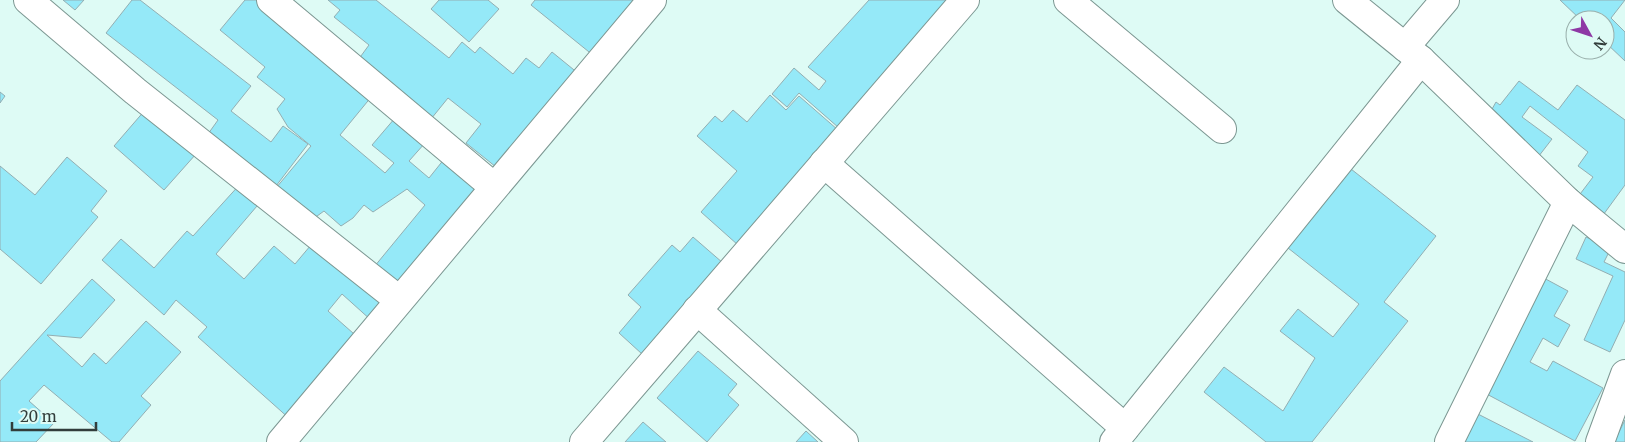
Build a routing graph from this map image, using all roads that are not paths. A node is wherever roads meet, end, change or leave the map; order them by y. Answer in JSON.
{"nodes":[{"id":1,"x":28,"y":0,"type":"edge"},
{"id":2,"x":271,"y":0,"type":"edge"},
{"id":3,"x":652,"y":0,"type":"edge"},
{"id":4,"x":965,"y":0,"type":"edge"},
{"id":5,"x":1068,"y":0,"type":"edge"},
{"id":6,"x":1347,"y":0,"type":"edge"},
{"id":7,"x":1445,"y":0,"type":"edge"},
{"id":8,"x":1413,"y":53,"type":"junction"},
{"id":9,"x":1222,"y":129,"type":"dead end"},
{"id":10,"x":824,"y":163,"type":"junction"},
{"id":11,"x":494,"y":187,"type":"junction"},
{"id":12,"x":1568,"y":202,"type":"junction"},
{"id":13,"x":1625,"y":249,"type":"edge"},
{"id":14,"x":399,"y":300,"type":"junction"},
{"id":15,"x":697,"y":310,"type":"junction"},
{"id":16,"x":1625,"y":374,"type":"edge"},
{"id":17,"x":1120,"y":435,"type":"edge"},
{"id":18,"x":280,"y":442,"type":"edge"},
{"id":19,"x":584,"y":442,"type":"edge"},
{"id":20,"x":844,"y":442,"type":"edge"},
{"id":21,"x":1449,"y":442,"type":"edge"},
{"id":22,"x":1600,"y":442,"type":"edge"}],
"edges":[{"from":1,"to":14,"type":"street"},
{"from":2,"to":11,"type":"street"},
{"from":3,"to":11,"type":"street"},
{"from":4,"to":10,"type":"street"},
{"from":5,"to":9,"type":"street"},
{"from":6,"to":8,"type":"street"},
{"from":7,"to":8,"type":"street"},
{"from":8,"to":12,"type":"street"},
{"from":8,"to":17,"type":"street"},
{"from":10,"to":15,"type":"street"},
{"from":10,"to":17,"type":"street"},
{"from":11,"to":14,"type":"street"},
{"from":12,"to":13,"type":"street"},
{"from":12,"to":21,"type":"street"},
{"from":14,"to":18,"type":"street"},
{"from":15,"to":19,"type":"street"},
{"from":15,"to":20,"type":"street"},
{"from":16,"to":22,"type":"street"}]}
